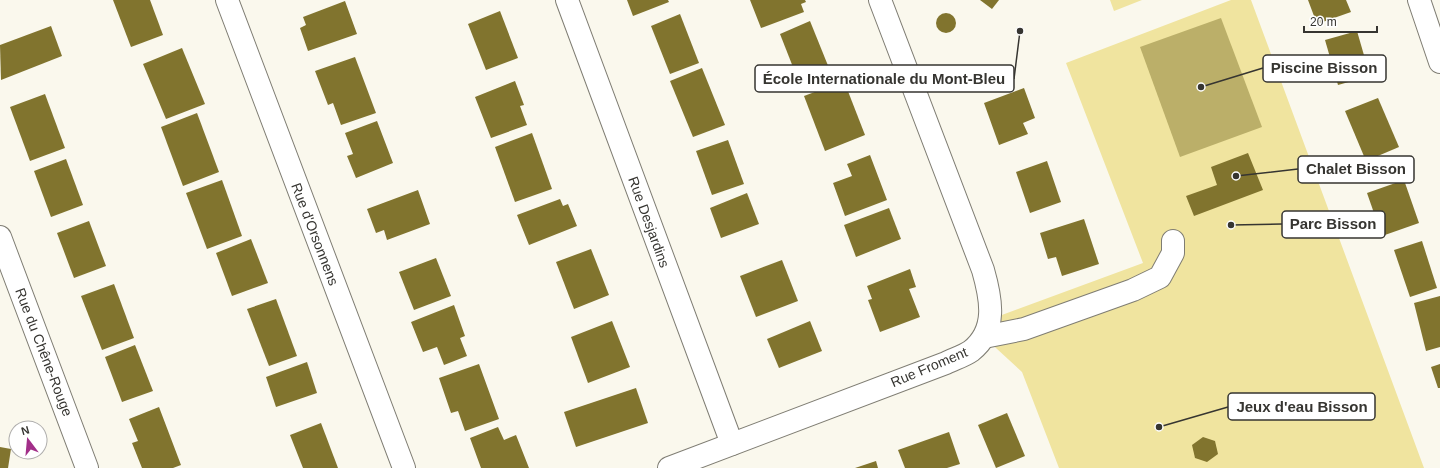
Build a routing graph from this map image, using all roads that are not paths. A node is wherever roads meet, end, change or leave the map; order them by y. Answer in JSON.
{"nodes":[{"id":1,"x":227,"y":0,"type":"edge"},
{"id":2,"x":567,"y":0,"type":"edge"},
{"id":3,"x":880,"y":0,"type":"edge"},
{"id":4,"x":1419,"y":0,"type":"edge"},
{"id":5,"x":1440,"y":62,"type":"edge"},
{"id":6,"x":0,"y":236,"type":"edge"},
{"id":7,"x":1173,"y":241,"type":"dead end"},
{"id":8,"x":984,"y":337,"type":"junction"},
{"id":9,"x":732,"y":444,"type":"junction"},
{"id":10,"x":87,"y":468,"type":"edge"},
{"id":11,"x":404,"y":468,"type":"edge"},
{"id":12,"x":669,"y":468,"type":"edge"}],
"edges":[{"from":1,"to":11,"type":"street","name":"Rue d'Orsonnens"},
{"from":2,"to":9,"type":"street","name":"Rue Desjardins"},
{"from":3,"to":8,"type":"street","name":"Rue Froment"},
{"from":4,"to":5,"type":"street"},
{"from":6,"to":10,"type":"street","name":"Rue du Chêne-Rouge"},
{"from":7,"to":8,"type":"street"},
{"from":8,"to":9,"type":"street","name":"Rue Froment"},
{"from":9,"to":12,"type":"street","name":"Rue Froment"}]}
